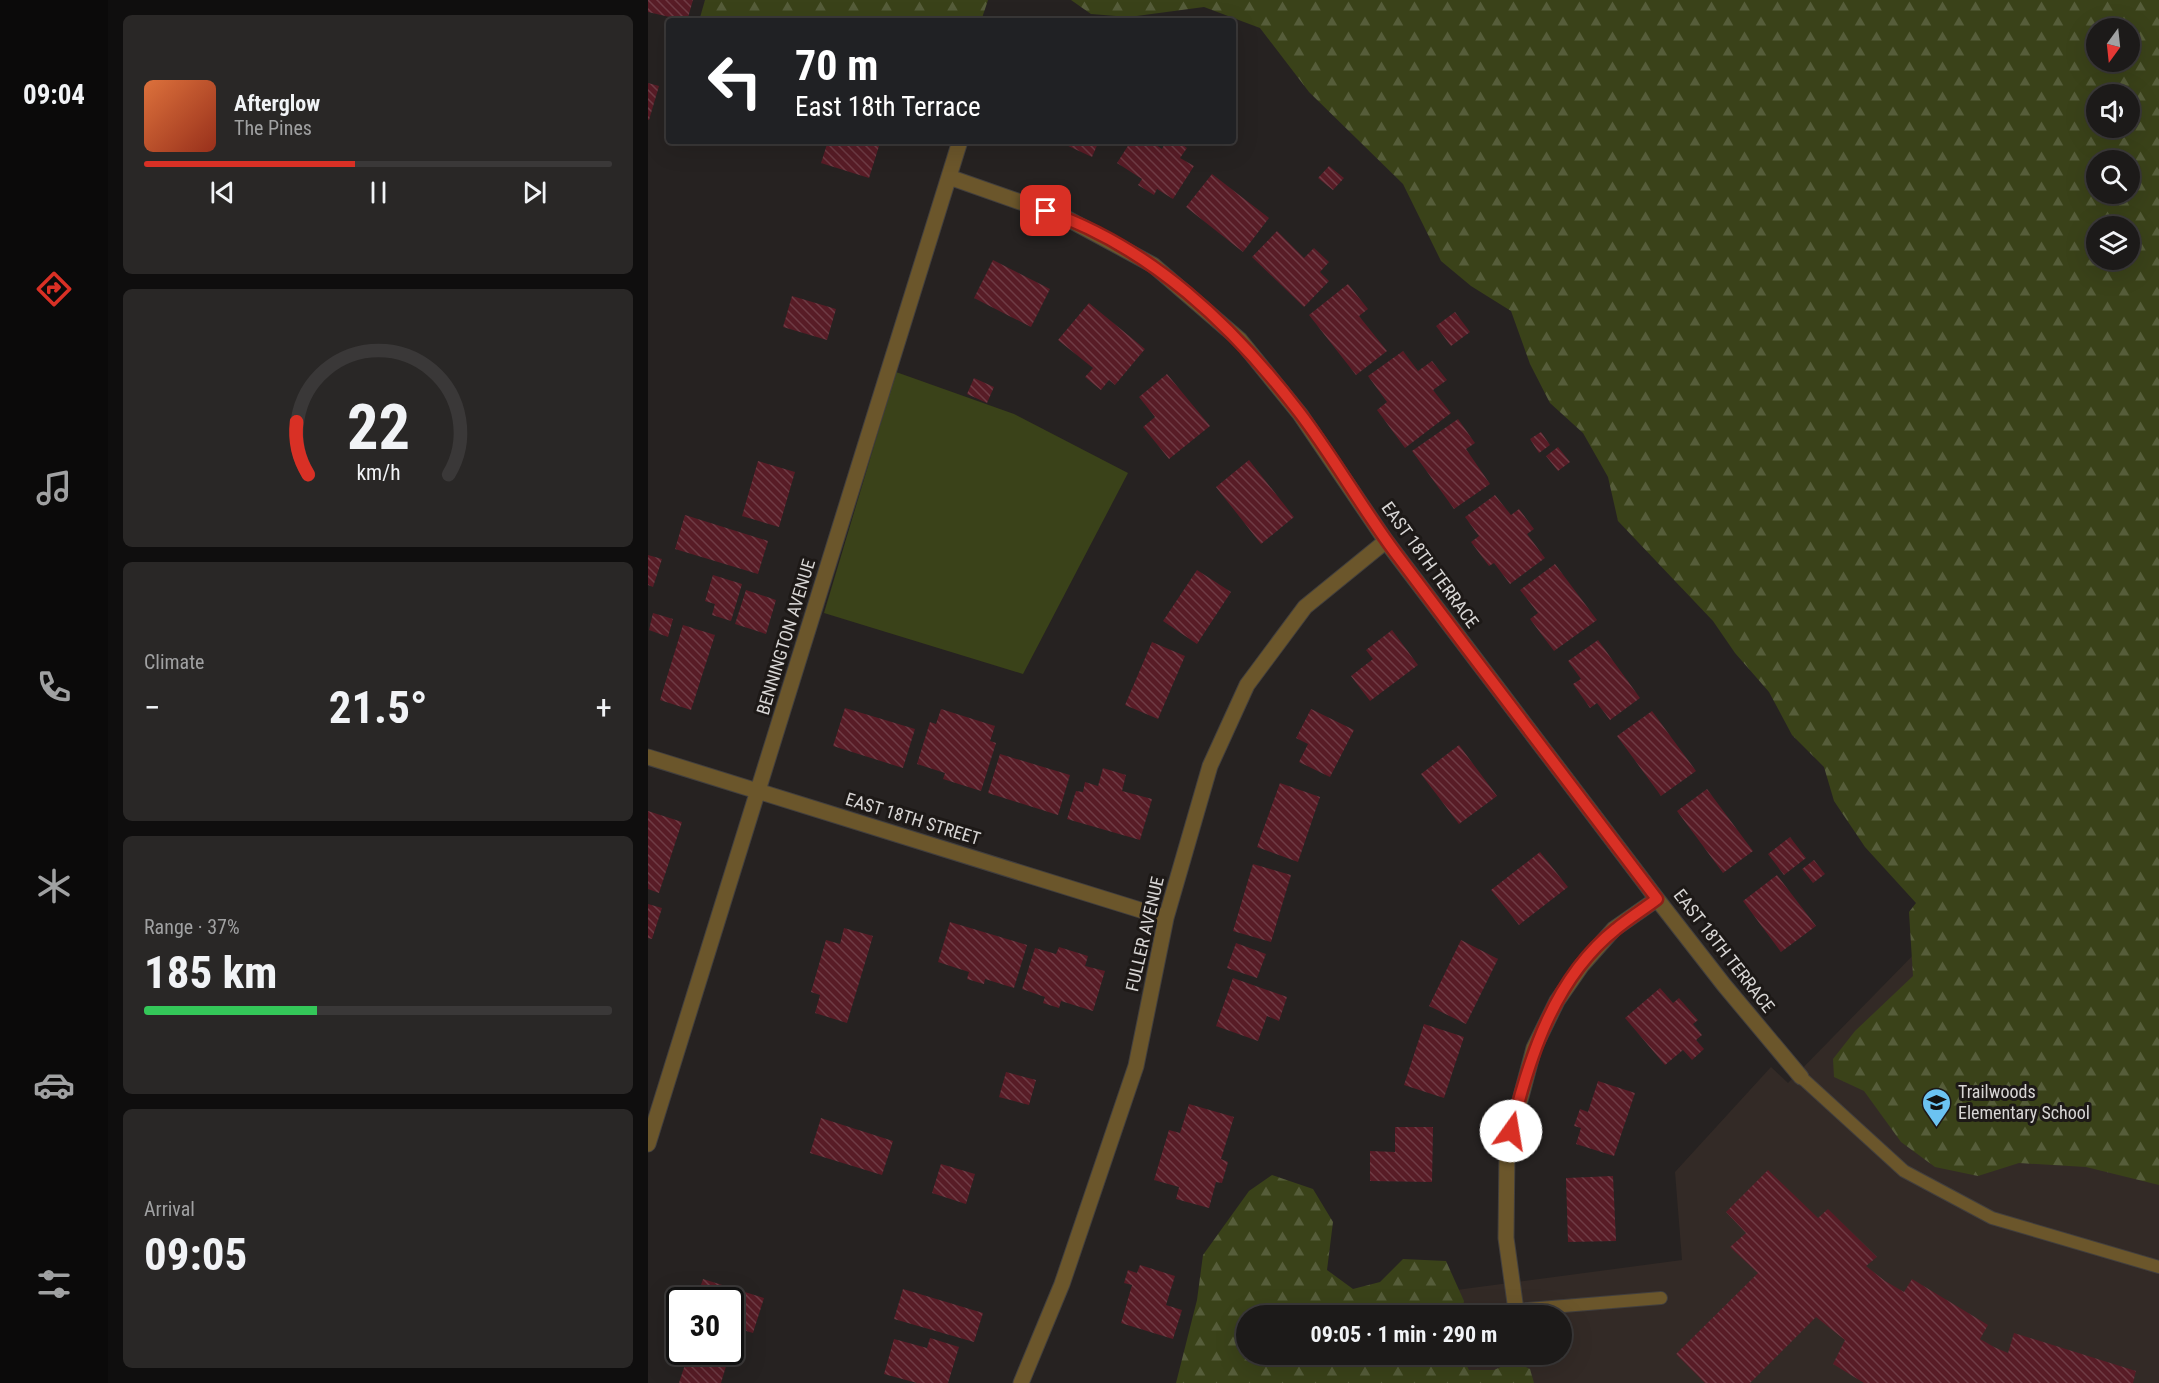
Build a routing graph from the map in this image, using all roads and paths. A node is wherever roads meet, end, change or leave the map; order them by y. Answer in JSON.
{"nodes":[{"id":1,"x":959,"y":144,"type":"edge"},
{"id":2,"x":948,"y":177,"type":"junction"},
{"id":3,"x":1386,"y":541,"type":"junction"},
{"id":4,"x":648,"y":757,"type":"edge"},
{"id":5,"x":759,"y":791,"type":"junction"},
{"id":6,"x":1657,"y":899,"type":"junction"},
{"id":7,"x":1166,"y":918,"type":"junction"},
{"id":8,"x":1801,"y":1077,"type":"joint"},
{"id":9,"x":648,"y":1144,"type":"edge"},
{"id":10,"x":2159,"y":1267,"type":"edge"},
{"id":11,"x":1661,"y":1298,"type":"dead end"},
{"id":12,"x":1515,"y":1305,"type":"edge"},
{"id":13,"x":1572,"y":1305,"type":"edge"},
{"id":14,"x":1021,"y":1383,"type":"edge"}],
"edges":[{"from":1,"to":2,"type":"street","name":"BENNINGTON AVENUE"},
{"from":2,"to":3,"type":"street","name":"EAST 18TH TERRACE"},
{"from":2,"to":5,"type":"street","name":"BENNINGTON AVENUE"},
{"from":3,"to":6,"type":"street","name":"EAST 18TH TERRACE"},
{"from":3,"to":7,"type":"street","name":"FULLER AVENUE"},
{"from":4,"to":5,"type":"street","name":"EAST 18TH STREET"},
{"from":5,"to":7,"type":"street","name":"EAST 18TH STREET"},
{"from":5,"to":9,"type":"street","name":"BENNINGTON AVENUE"},
{"from":6,"to":8,"type":"street","name":"EAST 18TH TERRACE"},
{"from":6,"to":12,"type":"street"},
{"from":7,"to":14,"type":"street","name":"FULLER AVENUE"},
{"from":8,"to":10,"type":"lane"},
{"from":11,"to":13,"type":"lane"}]}
